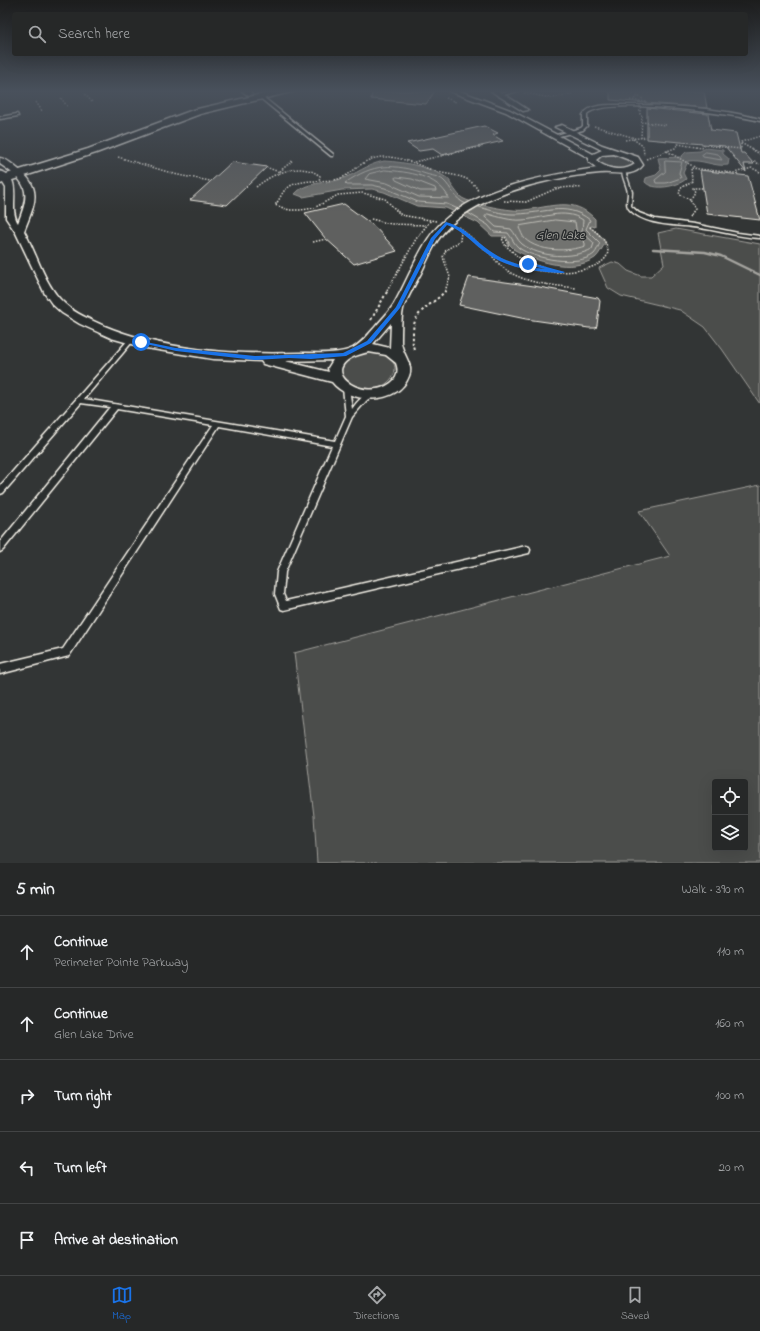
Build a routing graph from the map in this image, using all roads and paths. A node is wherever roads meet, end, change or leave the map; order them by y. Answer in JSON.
{"nodes":[{"id":1,"x":123,"y":131,"type":"edge"},
{"id":2,"x":145,"y":131,"type":"edge"},
{"id":3,"x":305,"y":131,"type":"edge"},
{"id":4,"x":546,"y":131,"type":"edge"},
{"id":5,"x":572,"y":131,"type":"edge"},
{"id":6,"x":615,"y":131,"type":"edge"},
{"id":7,"x":641,"y":131,"type":"edge"},
{"id":8,"x":569,"y":132,"type":"junction"},
{"id":9,"x":555,"y":136,"type":"junction"},
{"id":10,"x":759,"y":136,"type":"edge"},
{"id":11,"x":646,"y":137,"type":"dead end"},
{"id":12,"x":635,"y":138,"type":"junction"},
{"id":13,"x":641,"y":138,"type":"junction"},
{"id":14,"x":633,"y":139,"type":"junction"},
{"id":15,"x":625,"y":140,"type":"dead end"},
{"id":16,"x":741,"y":143,"type":"junction"},
{"id":17,"x":484,"y":146,"type":"dead end"},
{"id":18,"x":667,"y":151,"type":"junction"},
{"id":19,"x":614,"y":152,"type":"junction"},
{"id":20,"x":760,"y":154,"type":"edge"},
{"id":21,"x":332,"y":155,"type":"dead end"},
{"id":22,"x":118,"y":157,"type":"dead end"},
{"id":23,"x":643,"y":157,"type":"dead end"},
{"id":24,"x":592,"y":159,"type":"junction"},
{"id":25,"x":646,"y":159,"type":"dead end"},
{"id":26,"x":0,"y":160,"type":"edge"},
{"id":27,"x":292,"y":161,"type":"dead end"},
{"id":28,"x":414,"y":162,"type":"junction"},
{"id":29,"x":754,"y":162,"type":"dead end"},
{"id":30,"x":760,"y":164,"type":"edge"},
{"id":31,"x":266,"y":168,"type":"dead end"},
{"id":32,"x":697,"y":169,"type":"junction"},
{"id":33,"x":611,"y":170,"type":"junction"},
{"id":34,"x":623,"y":171,"type":"junction"},
{"id":35,"x":279,"y":172,"type":"junction"},
{"id":36,"x":760,"y":172,"type":"edge"},
{"id":37,"x":6,"y":174,"type":"edge"},
{"id":38,"x":559,"y":176,"type":"junction"},
{"id":39,"x":210,"y":181,"type":"dead end"},
{"id":40,"x":319,"y":181,"type":"junction"},
{"id":41,"x":256,"y":187,"type":"dead end"},
{"id":42,"x":703,"y":188,"type":"dead end"},
{"id":43,"x":481,"y":195,"type":"junction"},
{"id":44,"x":690,"y":199,"type":"junction"},
{"id":45,"x":371,"y":218,"type":"dead end"},
{"id":46,"x":431,"y":220,"type":"junction"},
{"id":47,"x":446,"y":223,"type":"junction"},
{"id":48,"x":426,"y":225,"type":"junction"},
{"id":49,"x":694,"y":225,"type":"junction"},
{"id":50,"x":590,"y":227,"type":"dead end"},
{"id":51,"x":461,"y":230,"type":"junction"},
{"id":52,"x":19,"y":231,"type":"junction"},
{"id":53,"x":760,"y":237,"type":"edge"},
{"id":54,"x":326,"y":239,"type":"dead end"},
{"id":55,"x":313,"y":242,"type":"dead end"},
{"id":56,"x":505,"y":246,"type":"dead end"},
{"id":57,"x":491,"y":254,"type":"junction"},
{"id":58,"x":563,"y":272,"type":"junction"},
{"id":59,"x":576,"y":288,"type":"dead end"},
{"id":60,"x":398,"y":307,"type":"junction"},
{"id":61,"x":369,"y":322,"type":"dead end"},
{"id":62,"x":131,"y":340,"type":"junction"},
{"id":63,"x":358,"y":349,"type":"junction"},
{"id":64,"x":414,"y":349,"type":"dead end"},
{"id":65,"x":344,"y":355,"type":"junction"},
{"id":66,"x":255,"y":358,"type":"junction"},
{"id":67,"x":399,"y":358,"type":"junction"},
{"id":68,"x":335,"y":378,"type":"junction"},
{"id":69,"x":346,"y":388,"type":"junction"},
{"id":70,"x":371,"y":394,"type":"junction"},
{"id":71,"x":79,"y":400,"type":"junction"},
{"id":72,"x":115,"y":406,"type":"junction"},
{"id":73,"x":349,"y":416,"type":"junction"},
{"id":74,"x":217,"y":424,"type":"junction"},
{"id":75,"x":337,"y":444,"type":"junction"},
{"id":76,"x":0,"y":491,"type":"edge"},
{"id":77,"x":0,"y":548,"type":"edge"},
{"id":78,"x":526,"y":550,"type":"dead end"},
{"id":79,"x":0,"y":669,"type":"edge"}],
"edges":[{"from":1,"to":37,"type":"main road"},
{"from":2,"to":37,"type":"main road"},
{"from":3,"to":21,"type":"lane"},
{"from":4,"to":9,"type":"street"},
{"from":5,"to":8,"type":"lane"},
{"from":6,"to":12,"type":"path"},
{"from":7,"to":13,"type":"path"},
{"from":8,"to":9,"type":"lane"},
{"from":8,"to":19,"type":"street"},
{"from":9,"to":24,"type":"street"},
{"from":10,"to":16,"type":"path"},
{"from":11,"to":13,"type":"path"},
{"from":12,"to":13,"type":"path"},
{"from":12,"to":14,"type":"path"},
{"from":14,"to":15,"type":"path"},
{"from":14,"to":23,"type":"path"},
{"from":16,"to":18,"type":"path"},
{"from":16,"to":20,"type":"path"},
{"from":17,"to":28,"type":"path"},
{"from":18,"to":25,"type":"path"},
{"from":18,"to":32,"type":"path"},
{"from":19,"to":24,"type":"street"},
{"from":19,"to":34,"type":"street"},
{"from":22,"to":39,"type":"path"},
{"from":24,"to":33,"type":"street"},
{"from":24,"to":38,"type":"street"},
{"from":26,"to":37,"type":"street"},
{"from":27,"to":35,"type":"path"},
{"from":28,"to":40,"type":"path"},
{"from":28,"to":43,"type":"path"},
{"from":29,"to":30,"type":"path"},
{"from":31,"to":35,"type":"path"},
{"from":32,"to":36,"type":"path"},
{"from":32,"to":44,"type":"path"},
{"from":33,"to":34,"type":"street"},
{"from":33,"to":38,"type":"street"},
{"from":34,"to":49,"type":"lane"},
{"from":35,"to":40,"type":"path"},
{"from":35,"to":41,"type":"path"},
{"from":37,"to":52,"type":"street"},
{"from":37,"to":52,"type":"street"},
{"from":38,"to":43,"type":"street"},
{"from":40,"to":46,"type":"path"},
{"from":42,"to":44,"type":"path"},
{"from":43,"to":47,"type":"street"},
{"from":44,"to":49,"type":"path"},
{"from":45,"to":48,"type":"path"},
{"from":46,"to":47,"type":"path"},
{"from":46,"to":48,"type":"path"},
{"from":47,"to":51,"type":"path"},
{"from":47,"to":60,"type":"street"},
{"from":48,"to":61,"type":"path"},
{"from":49,"to":53,"type":"lane"},
{"from":50,"to":58,"type":"path"},
{"from":51,"to":57,"type":"path"},
{"from":51,"to":64,"type":"path"},
{"from":52,"to":62,"type":"street"},
{"from":54,"to":55,"type":"path"},
{"from":56,"to":58,"type":"path"},
{"from":57,"to":58,"type":"path"},
{"from":57,"to":59,"type":"path"},
{"from":60,"to":63,"type":"street"},
{"from":60,"to":67,"type":"street"},
{"from":62,"to":66,"type":"street"},
{"from":62,"to":71,"type":"lane"},
{"from":63,"to":65,"type":"street"},
{"from":63,"to":67,"type":"street"},
{"from":65,"to":66,"type":"street"},
{"from":65,"to":68,"type":"street"},
{"from":66,"to":68,"type":"street"},
{"from":67,"to":70,"type":"street"},
{"from":68,"to":69,"type":"street"},
{"from":69,"to":70,"type":"street"},
{"from":69,"to":73,"type":"lane"},
{"from":70,"to":73,"type":"lane"},
{"from":71,"to":72,"type":"lane"},
{"from":71,"to":76,"type":"lane"},
{"from":72,"to":74,"type":"lane"},
{"from":72,"to":77,"type":"lane"},
{"from":73,"to":75,"type":"lane"},
{"from":74,"to":75,"type":"lane"},
{"from":74,"to":79,"type":"lane"},
{"from":75,"to":78,"type":"lane"}]}
